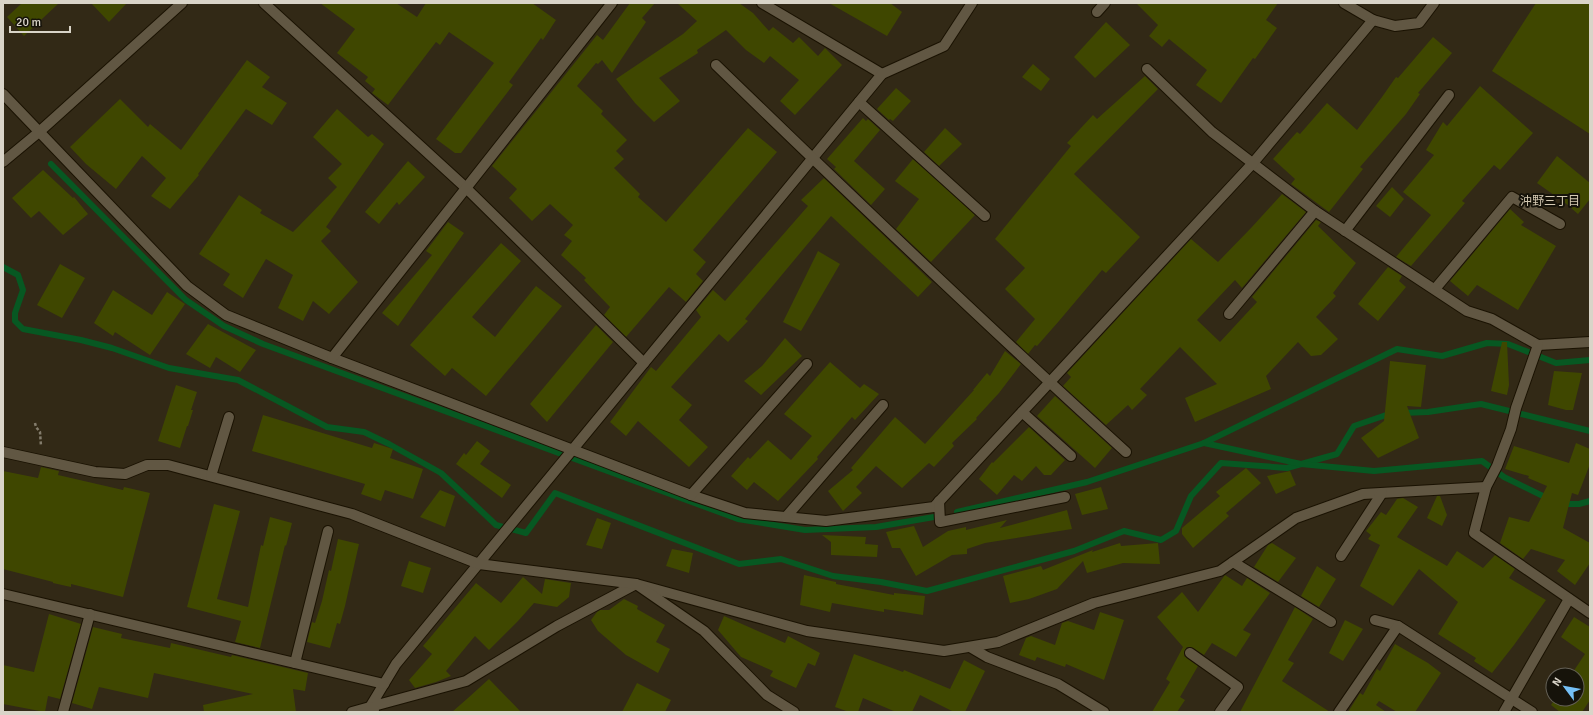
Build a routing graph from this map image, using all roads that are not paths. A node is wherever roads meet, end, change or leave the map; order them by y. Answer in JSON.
{"nodes":[{"id":1,"x":182,"y":3,"type":"edge"},
{"id":2,"x":264,"y":3,"type":"edge"},
{"id":3,"x":612,"y":3,"type":"edge"},
{"id":4,"x":762,"y":3,"type":"edge"},
{"id":5,"x":972,"y":3,"type":"edge"},
{"id":6,"x":1105,"y":3,"type":"edge"},
{"id":7,"x":1344,"y":3,"type":"edge"},
{"id":8,"x":1434,"y":3,"type":"edge"},
{"id":9,"x":1097,"y":12,"type":"dead end"},
{"id":10,"x":1373,"y":20,"type":"junction"},
{"id":11,"x":716,"y":64,"type":"dead end"},
{"id":12,"x":1147,"y":69,"type":"dead end"},
{"id":13,"x":882,"y":74,"type":"junction"},
{"id":14,"x":3,"y":94,"type":"edge"},
{"id":15,"x":1449,"y":95,"type":"dead end"},
{"id":16,"x":859,"y":102,"type":"junction"},
{"id":17,"x":39,"y":132,"type":"junction"},
{"id":18,"x":813,"y":158,"type":"junction"},
{"id":19,"x":3,"y":162,"type":"edge"},
{"id":20,"x":1253,"y":162,"type":"junction"},
{"id":21,"x":465,"y":187,"type":"junction"},
{"id":22,"x":1315,"y":211,"type":"junction"},
{"id":23,"x":985,"y":216,"type":"dead end"},
{"id":24,"x":1560,"y":224,"type":"dead end"},
{"id":25,"x":1346,"y":231,"type":"junction"},
{"id":26,"x":1435,"y":289,"type":"junction"},
{"id":27,"x":1229,"y":314,"type":"dead end"},
{"id":28,"x":1590,"y":342,"type":"edge"},
{"id":29,"x":1537,"y":348,"type":"junction"},
{"id":30,"x":332,"y":358,"type":"junction"},
{"id":31,"x":644,"y":363,"type":"junction"},
{"id":32,"x":807,"y":364,"type":"dead end"},
{"id":33,"x":1050,"y":382,"type":"junction"},
{"id":34,"x":884,"y":405,"type":"dead end"},
{"id":35,"x":1022,"y":412,"type":"junction"},
{"id":36,"x":229,"y":417,"type":"dead end"},
{"id":37,"x":571,"y":451,"type":"junction"},
{"id":38,"x":3,"y":452,"type":"edge"},
{"id":39,"x":1126,"y":452,"type":"dead end"},
{"id":40,"x":1071,"y":456,"type":"dead end"},
{"id":41,"x":211,"y":476,"type":"junction"},
{"id":42,"x":1488,"y":482,"type":"junction"},
{"id":43,"x":1382,"y":493,"type":"junction"},
{"id":44,"x":691,"y":495,"type":"junction"},
{"id":45,"x":1065,"y":497,"type":"dead end"},
{"id":46,"x":939,"y":501,"type":"junction"},
{"id":47,"x":786,"y":517,"type":"junction"},
{"id":48,"x":328,"y":531,"type":"dead end"},
{"id":49,"x":1342,"y":556,"type":"dead end"},
{"id":50,"x":1233,"y":562,"type":"junction"},
{"id":51,"x":479,"y":564,"type":"junction"},
{"id":52,"x":636,"y":584,"type":"junction"},
{"id":53,"x":3,"y":594,"type":"edge"},
{"id":54,"x":1569,"y":599,"type":"junction"},
{"id":55,"x":1590,"y":613,"type":"edge"},
{"id":56,"x":90,"y":614,"type":"junction"},
{"id":57,"x":1375,"y":620,"type":"dead end"},
{"id":58,"x":1331,"y":622,"type":"dead end"},
{"id":59,"x":1398,"y":626,"type":"junction"},
{"id":60,"x":970,"y":647,"type":"junction"},
{"id":61,"x":1190,"y":653,"type":"dead end"},
{"id":62,"x":295,"y":664,"type":"junction"},
{"id":63,"x":384,"y":684,"type":"junction"},
{"id":64,"x":1512,"y":700,"type":"junction"},
{"id":65,"x":373,"y":710,"type":"edge"},
{"id":66,"x":63,"y":712,"type":"edge"},
{"id":67,"x":352,"y":712,"type":"edge"},
{"id":68,"x":794,"y":712,"type":"edge"},
{"id":69,"x":1104,"y":712,"type":"edge"},
{"id":70,"x":1220,"y":712,"type":"edge"},
{"id":71,"x":1339,"y":712,"type":"edge"},
{"id":72,"x":1504,"y":712,"type":"edge"},
{"id":73,"x":1532,"y":712,"type":"edge"}],
"edges":[{"from":1,"to":17,"type":"street"},
{"from":2,"to":21,"type":"street"},
{"from":3,"to":21,"type":"street"},
{"from":4,"to":13,"type":"street"},
{"from":5,"to":13,"type":"street"},
{"from":6,"to":9,"type":"street"},
{"from":7,"to":10,"type":"street"},
{"from":8,"to":10,"type":"street"},
{"from":10,"to":20,"type":"street"},
{"from":11,"to":18,"type":"street"},
{"from":12,"to":20,"type":"street"},
{"from":13,"to":16,"type":"street"},
{"from":14,"to":17,"type":"street"},
{"from":15,"to":25,"type":"street"},
{"from":16,"to":18,"type":"street"},
{"from":16,"to":23,"type":"street"},
{"from":17,"to":19,"type":"street"},
{"from":17,"to":30,"type":"street"},
{"from":18,"to":31,"type":"street"},
{"from":18,"to":33,"type":"street"},
{"from":20,"to":22,"type":"street"},
{"from":20,"to":33,"type":"street"},
{"from":21,"to":30,"type":"street"},
{"from":21,"to":31,"type":"street"},
{"from":22,"to":25,"type":"street"},
{"from":22,"to":27,"type":"street"},
{"from":24,"to":26,"type":"street"},
{"from":25,"to":26,"type":"street"},
{"from":26,"to":29,"type":"street"},
{"from":28,"to":29,"type":"street"},
{"from":29,"to":42,"type":"street"},
{"from":30,"to":37,"type":"street"},
{"from":31,"to":37,"type":"street"},
{"from":32,"to":44,"type":"street"},
{"from":33,"to":35,"type":"street"},
{"from":33,"to":39,"type":"street"},
{"from":34,"to":47,"type":"street"},
{"from":35,"to":40,"type":"street"},
{"from":35,"to":46,"type":"street"},
{"from":36,"to":41,"type":"street"},
{"from":37,"to":44,"type":"street"},
{"from":37,"to":51,"type":"street"},
{"from":38,"to":41,"type":"street"},
{"from":41,"to":51,"type":"street"},
{"from":42,"to":43,"type":"street"},
{"from":42,"to":54,"type":"street"},
{"from":43,"to":49,"type":"street"},
{"from":43,"to":50,"type":"street"},
{"from":44,"to":47,"type":"street"},
{"from":45,"to":46,"type":"street"},
{"from":46,"to":47,"type":"street"},
{"from":48,"to":62,"type":"street"},
{"from":50,"to":58,"type":"street"},
{"from":50,"to":60,"type":"street"},
{"from":51,"to":52,"type":"street"},
{"from":51,"to":63,"type":"street"},
{"from":52,"to":60,"type":"street"},
{"from":52,"to":65,"type":"street"},
{"from":52,"to":68,"type":"street"},
{"from":53,"to":56,"type":"street"},
{"from":54,"to":55,"type":"street"},
{"from":54,"to":64,"type":"street"},
{"from":56,"to":62,"type":"street"},
{"from":56,"to":66,"type":"street"},
{"from":57,"to":59,"type":"street"},
{"from":59,"to":64,"type":"street"},
{"from":59,"to":71,"type":"street"},
{"from":60,"to":69,"type":"street"},
{"from":61,"to":70,"type":"street"},
{"from":62,"to":63,"type":"street"},
{"from":63,"to":65,"type":"street"},
{"from":64,"to":72,"type":"street"},
{"from":64,"to":73,"type":"street"},
{"from":65,"to":67,"type":"street"}]}
